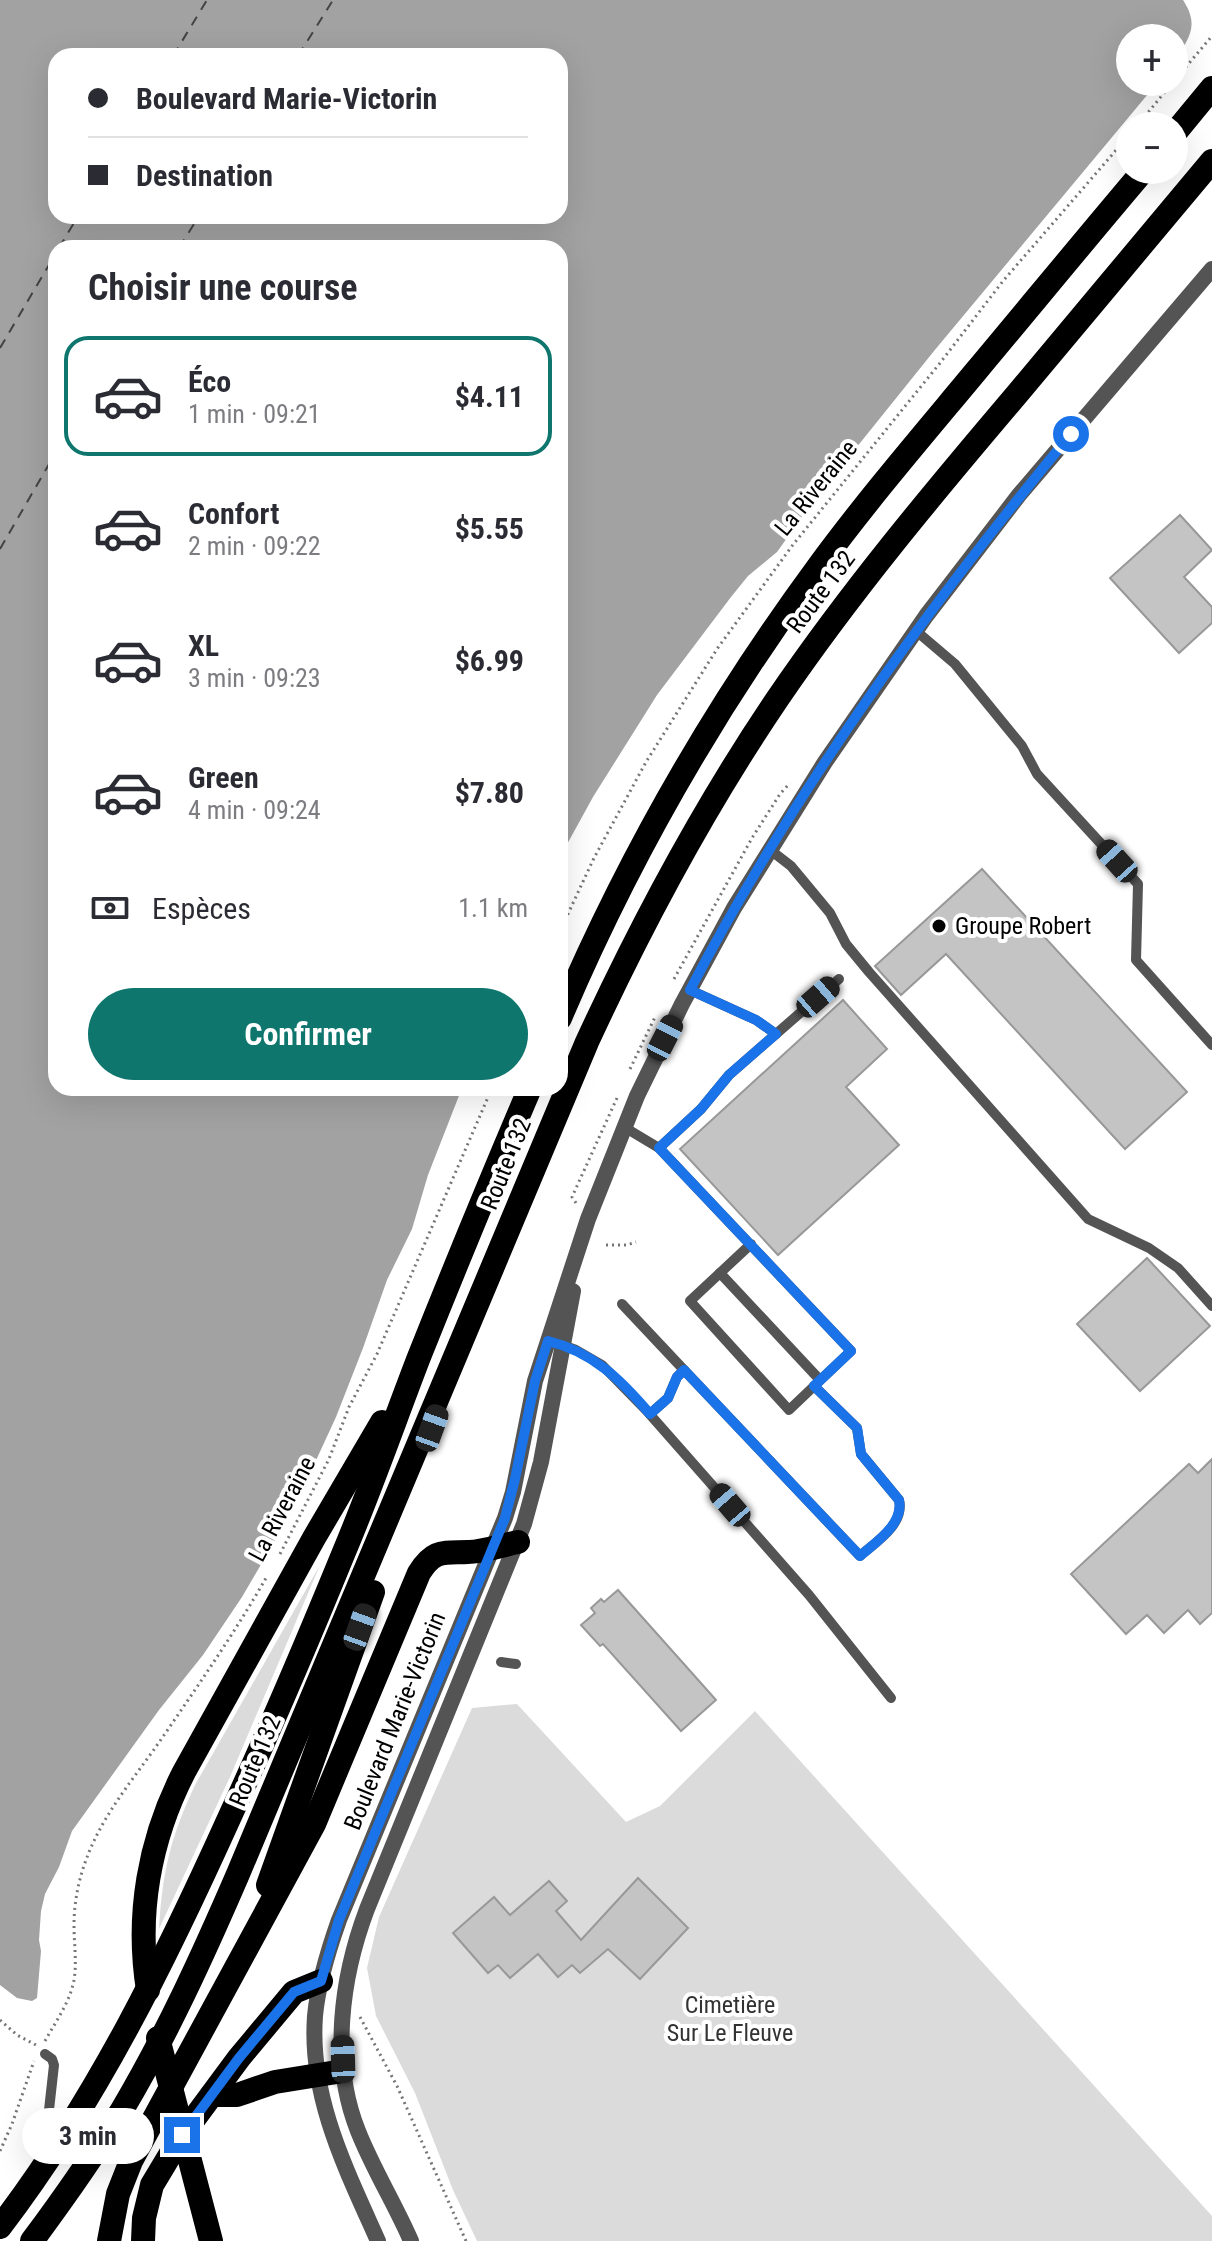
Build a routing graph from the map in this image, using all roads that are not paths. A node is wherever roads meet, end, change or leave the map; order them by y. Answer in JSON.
{"nodes":[{"id":1,"x":1212,"y":88,"type":"edge"},
{"id":2,"x":1188,"y":117,"type":"edge"},
{"id":3,"x":1212,"y":161,"type":"edge"},
{"id":4,"x":1132,"y":184,"type":"edge"},
{"id":5,"x":1212,"y":269,"type":"edge"},
{"id":6,"x":915,"y":630,"type":"junction"},
{"id":7,"x":769,"y":849,"type":"junction"},
{"id":8,"x":839,"y":979,"type":"dead end"},
{"id":9,"x":690,"y":990,"type":"junction"},
{"id":10,"x":568,"y":1000,"type":"edge"},
{"id":11,"x":776,"y":1034,"type":"junction"},
{"id":12,"x":1212,"y":1045,"type":"edge"},
{"id":13,"x":568,"y":1087,"type":"edge"},
{"id":14,"x":527,"y":1096,"type":"edge"},
{"id":15,"x":564,"y":1096,"type":"edge"},
{"id":16,"x":624,"y":1127,"type":"junction"},
{"id":17,"x":659,"y":1148,"type":"junction"},
{"id":18,"x":751,"y":1244,"type":"junction"},
{"id":19,"x":720,"y":1273,"type":"junction"},
{"id":20,"x":622,"y":1304,"type":"dead end"},
{"id":21,"x":1212,"y":1306,"type":"edge"},
{"id":22,"x":474,"y":1314,"type":"junction"},
{"id":23,"x":555,"y":1343,"type":"junction"},
{"id":24,"x":419,"y":1358,"type":"junction"},
{"id":25,"x":684,"y":1370,"type":"junction"},
{"id":26,"x":817,"y":1383,"type":"junction"},
{"id":27,"x":650,"y":1414,"type":"junction"},
{"id":28,"x":505,"y":1518,"type":"junction"},
{"id":29,"x":521,"y":1533,"type":"junction"},
{"id":30,"x":482,"y":1556,"type":"junction"},
{"id":31,"x":457,"y":1636,"type":"junction"},
{"id":32,"x":476,"y":1645,"type":"junction"},
{"id":33,"x":501,"y":1662,"type":"dead end"},
{"id":34,"x":516,"y":1664,"type":"dead end"},
{"id":35,"x":444,"y":1666,"type":"junction"},
{"id":36,"x":464,"y":1676,"type":"junction"},
{"id":37,"x":891,"y":1698,"type":"dead end"},
{"id":38,"x":245,"y":1952,"type":"junction"},
{"id":39,"x":321,"y":1981,"type":"junction"},
{"id":40,"x":45,"y":2054,"type":"dead end"},
{"id":41,"x":343,"y":2071,"type":"junction"},
{"id":42,"x":317,"y":2075,"type":"junction"},
{"id":43,"x":212,"y":2095,"type":"junction"},
{"id":44,"x":62,"y":2140,"type":"junction"},
{"id":45,"x":0,"y":2227,"type":"edge"},
{"id":46,"x":32,"y":2241,"type":"edge"},
{"id":47,"x":109,"y":2241,"type":"edge"},
{"id":48,"x":143,"y":2241,"type":"edge"},
{"id":49,"x":211,"y":2241,"type":"edge"},
{"id":50,"x":378,"y":2241,"type":"edge"},
{"id":51,"x":411,"y":2241,"type":"edge"}],
"edges":[{"from":1,"to":2,"type":"highway"},
{"from":3,"to":13,"type":"highway","name":"Route 132"},
{"from":4,"to":10,"type":"highway","name":"Route 132"},
{"from":5,"to":6,"type":"street","name":"Boulevard Marie-Victorin"},
{"from":6,"to":7,"type":"street","name":"Boulevard Marie-Victorin"},
{"from":6,"to":12,"type":"lane"},
{"from":7,"to":9,"type":"street","name":"Boulevard Marie-Victorin"},
{"from":7,"to":21,"type":"lane"},
{"from":8,"to":11,"type":"lane"},
{"from":9,"to":11,"type":"lane"},
{"from":9,"to":16,"type":"street","name":"Boulevard Marie-Victorin"},
{"from":11,"to":17,"type":"lane"},
{"from":14,"to":24,"type":"highway","name":"Route 132"},
{"from":15,"to":22,"type":"highway","name":"Route 132"},
{"from":16,"to":17,"type":"lane"},
{"from":16,"to":23,"type":"street","name":"Boulevard Marie-Victorin"},
{"from":17,"to":18,"type":"lane"},
{"from":18,"to":19,"type":"lane"},
{"from":18,"to":26,"type":"lane"},
{"from":19,"to":26,"type":"lane"},
{"from":19,"to":26,"type":"lane"},
{"from":20,"to":25,"type":"lane"},
{"from":22,"to":38,"type":"highway"},
{"from":22,"to":46,"type":"highway","name":"Route 132"},
{"from":23,"to":27,"type":"lane"},
{"from":23,"to":28,"type":"street","name":"Boulevard Marie-Victorin"},
{"from":23,"to":29,"type":"street","name":"Boulevard Marie-Victorin"},
{"from":24,"to":44,"type":"highway","name":"Route 132"},
{"from":24,"to":49,"type":"highway"},
{"from":25,"to":26,"type":"lane"},
{"from":25,"to":27,"type":"lane"},
{"from":27,"to":37,"type":"lane"},
{"from":28,"to":29,"type":"lane"},
{"from":28,"to":30,"type":"street","name":"Boulevard Marie-Victorin"},
{"from":29,"to":30,"type":"highway"},
{"from":29,"to":32,"type":"street","name":"Boulevard Marie-Victorin"},
{"from":30,"to":31,"type":"street","name":"Boulevard Marie-Victorin"},
{"from":30,"to":38,"type":"highway"},
{"from":31,"to":32,"type":"lane"},
{"from":31,"to":35,"type":"street","name":"Boulevard Marie-Victorin"},
{"from":32,"to":36,"type":"street","name":"Boulevard Marie-Victorin"},
{"from":33,"to":34,"type":"lane"},
{"from":35,"to":36,"type":"lane"},
{"from":35,"to":39,"type":"street","name":"Boulevard Marie-Victorin"},
{"from":36,"to":41,"type":"street","name":"Boulevard Marie-Victorin"},
{"from":38,"to":47,"type":"highway"},
{"from":39,"to":42,"type":"street","name":"Boulevard Marie-Victorin"},
{"from":39,"to":43,"type":"highway"},
{"from":40,"to":44,"type":"lane"},
{"from":41,"to":42,"type":"highway"},
{"from":41,"to":51,"type":"street","name":"Boulevard Marie-Victorin"},
{"from":42,"to":43,"type":"highway"},
{"from":42,"to":50,"type":"street","name":"Boulevard Marie-Victorin"},
{"from":43,"to":48,"type":"highway"},
{"from":44,"to":45,"type":"highway","name":"Route 132"}]}
